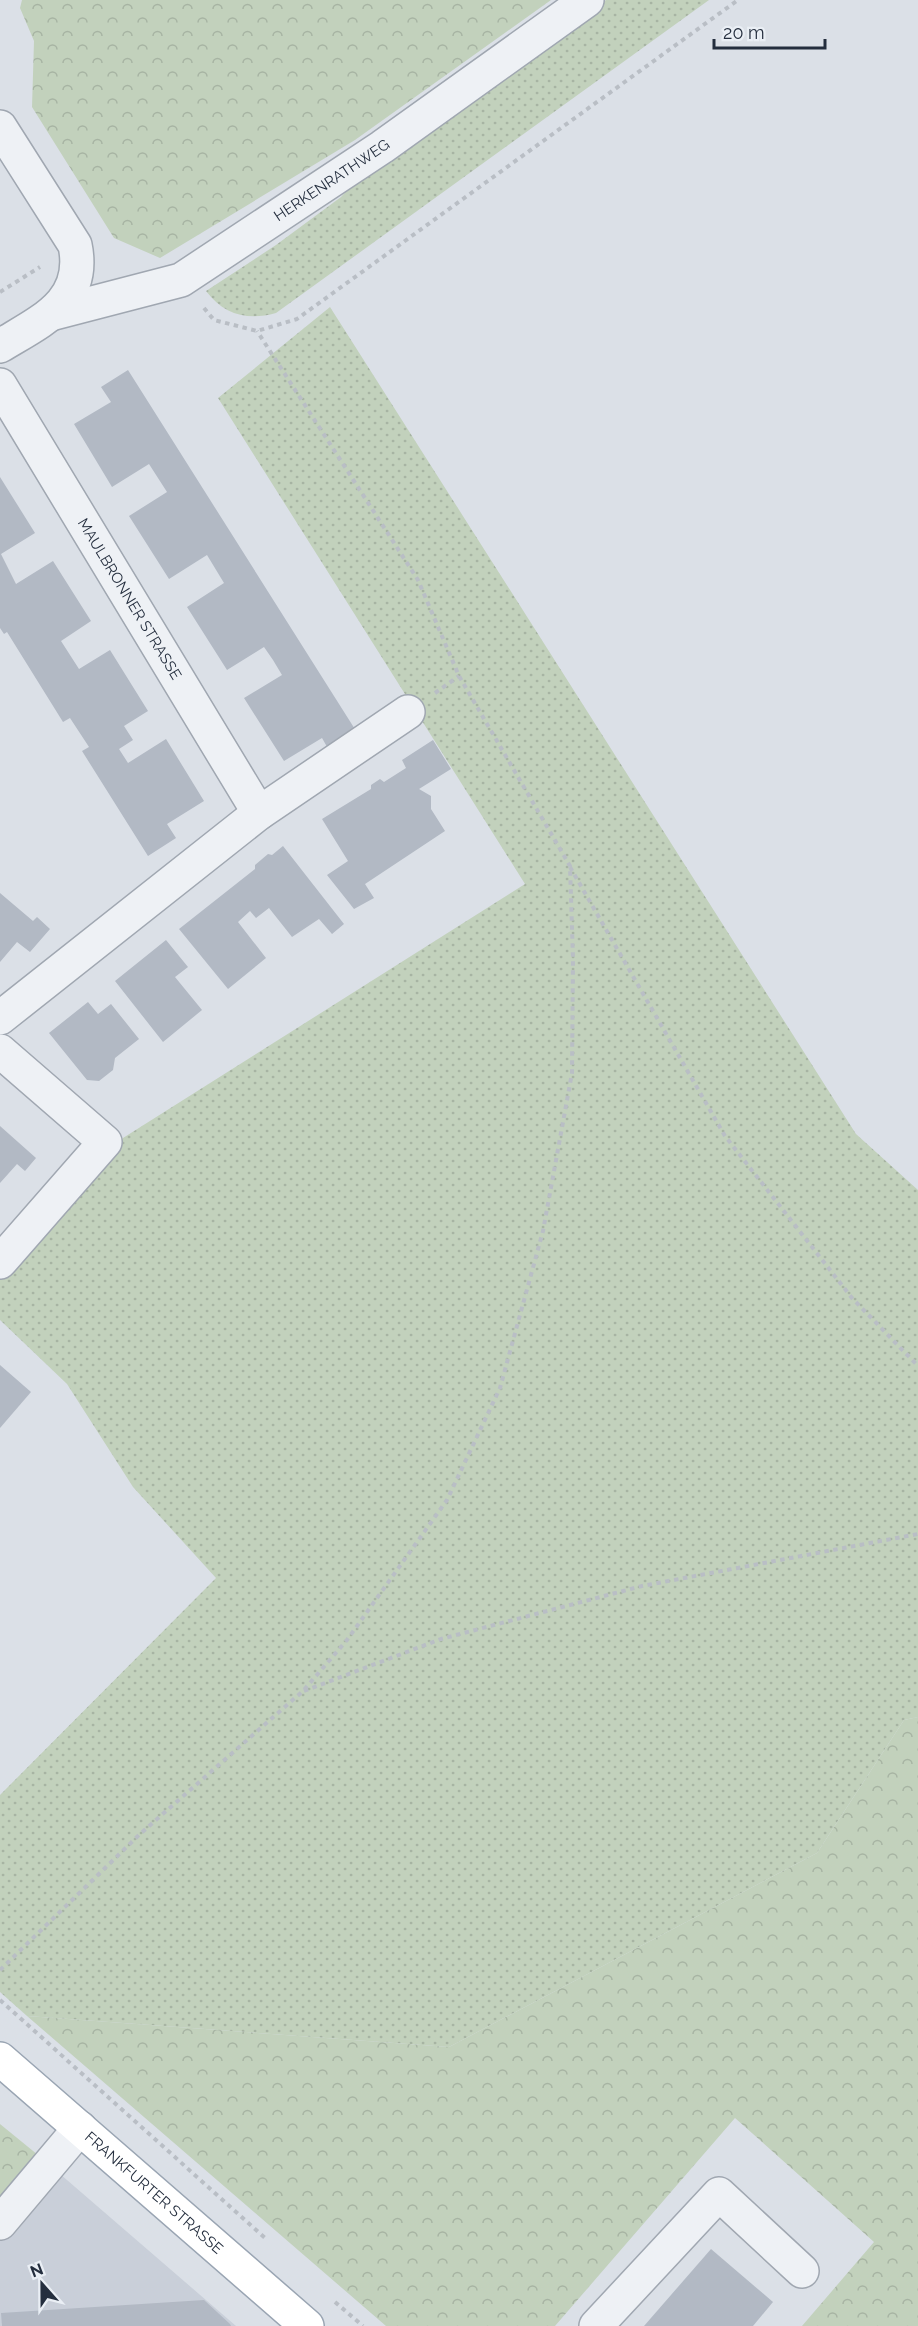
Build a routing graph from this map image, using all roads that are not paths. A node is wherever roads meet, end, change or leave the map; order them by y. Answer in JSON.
{"nodes":[{"id":1,"x":587,"y":0,"type":"edge"},
{"id":2,"x":0,"y":127,"type":"edge"},
{"id":3,"x":54,"y":313,"type":"junction"},
{"id":4,"x":0,"y":346,"type":"edge"},
{"id":5,"x":0,"y":385,"type":"edge"},
{"id":6,"x":408,"y":712,"type":"dead end"},
{"id":7,"x":259,"y":813,"type":"junction"},
{"id":8,"x":0,"y":1018,"type":"edge"},
{"id":9,"x":0,"y":1051,"type":"edge"},
{"id":10,"x":0,"y":1262,"type":"edge"},
{"id":11,"x":0,"y":2059,"type":"edge"},
{"id":12,"x":80,"y":2128,"type":"junction"},
{"id":13,"x":0,"y":2223,"type":"edge"},
{"id":14,"x":802,"y":2271,"type":"dead end"},
{"id":15,"x":307,"y":2326,"type":"edge"},
{"id":16,"x":596,"y":2326,"type":"edge"}],
"edges":[{"from":1,"to":3,"type":"street","name":"HERKENRATHWEG"},
{"from":2,"to":3,"type":"street"},
{"from":3,"to":4,"type":"street"},
{"from":5,"to":7,"type":"street","name":"MAULBRONNER STRASSE"},
{"from":6,"to":7,"type":"street"},
{"from":7,"to":8,"type":"street"},
{"from":9,"to":10,"type":"street"},
{"from":11,"to":12,"type":"main road","name":"FRANKFURTER STRASSE"},
{"from":12,"to":13,"type":"street"},
{"from":12,"to":15,"type":"main road","name":"FRANKFURTER STRASSE"},
{"from":14,"to":16,"type":"street"}]}
